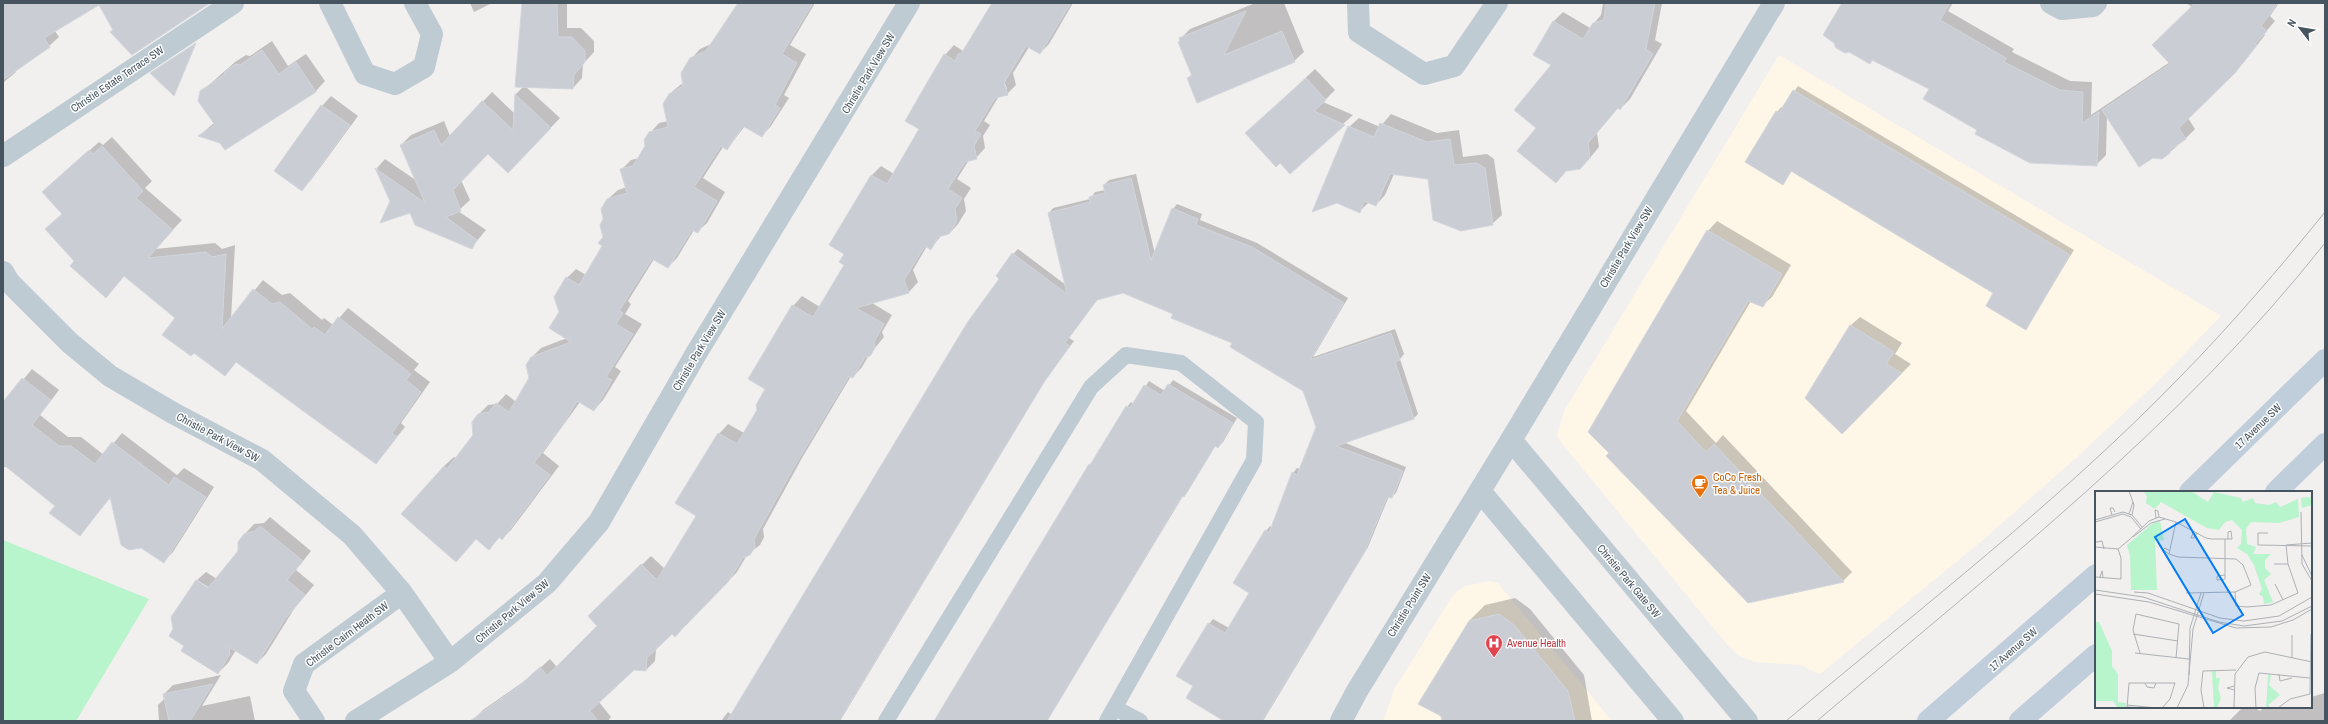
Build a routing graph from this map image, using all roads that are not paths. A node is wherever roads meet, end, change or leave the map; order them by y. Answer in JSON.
{"nodes":[{"id":1,"x":233,"y":3,"type":"edge"},
{"id":2,"x":330,"y":3,"type":"edge"},
{"id":3,"x":415,"y":3,"type":"edge"},
{"id":4,"x":909,"y":3,"type":"edge"},
{"id":5,"x":1358,"y":3,"type":"edge"},
{"id":6,"x":1497,"y":3,"type":"edge"},
{"id":7,"x":1774,"y":3,"type":"edge"},
{"id":8,"x":2051,"y":3,"type":"edge"},
{"id":9,"x":2096,"y":3,"type":"edge"},
{"id":10,"x":3,"y":156,"type":"edge"},
{"id":11,"x":3,"y":272,"type":"edge"},
{"id":12,"x":2325,"y":360,"type":"edge"},
{"id":13,"x":1511,"y":440,"type":"junction"},
{"id":14,"x":2325,"y":444,"type":"edge"},
{"id":15,"x":1480,"y":491,"type":"junction"},
{"id":16,"x":2191,"y":491,"type":"edge"},
{"id":17,"x":2277,"y":491,"type":"edge"},
{"id":18,"x":2095,"y":576,"type":"edge"},
{"id":19,"x":402,"y":593,"type":"junction"},
{"id":20,"x":2095,"y":656,"type":"edge"},
{"id":21,"x":450,"y":662,"type":"junction"},
{"id":22,"x":1111,"y":715,"type":"edge"},
{"id":23,"x":314,"y":721,"type":"edge"},
{"id":24,"x":356,"y":721,"type":"edge"},
{"id":25,"x":886,"y":721,"type":"edge"},
{"id":26,"x":1140,"y":721,"type":"edge"},
{"id":27,"x":1341,"y":721,"type":"edge"},
{"id":28,"x":1673,"y":721,"type":"edge"},
{"id":29,"x":1747,"y":721,"type":"edge"},
{"id":30,"x":1928,"y":721,"type":"edge"},
{"id":31,"x":2020,"y":721,"type":"edge"}],
"edges":[{"from":1,"to":10,"type":"street","name":"Christie Estate Terrace SW"},
{"from":2,"to":3,"type":"street"},
{"from":4,"to":21,"type":"street","name":"Christie Park View SW"},
{"from":5,"to":6,"type":"street"},
{"from":7,"to":13,"type":"street","name":"Christie Park View SW"},
{"from":8,"to":9,"type":"street"},
{"from":11,"to":19,"type":"street","name":"Christie Park View SW"},
{"from":12,"to":16,"type":"main road","name":"17 Avenue SW"},
{"from":13,"to":15,"type":"street","name":"Christie Park View SW"},
{"from":13,"to":29,"type":"street","name":"Christie Park Gate SW"},
{"from":14,"to":17,"type":"main road"},
{"from":15,"to":27,"type":"street","name":"Christie Point SW"},
{"from":15,"to":28,"type":"street"},
{"from":18,"to":30,"type":"main road","name":"17 Avenue SW"},
{"from":19,"to":21,"type":"street","name":"Christie Park View SW"},
{"from":19,"to":23,"type":"street","name":"Christie Cairn Heath SW"},
{"from":20,"to":31,"type":"main road"},
{"from":21,"to":24,"type":"street"},
{"from":22,"to":25,"type":"lane"},
{"from":22,"to":26,"type":"lane"}]}
